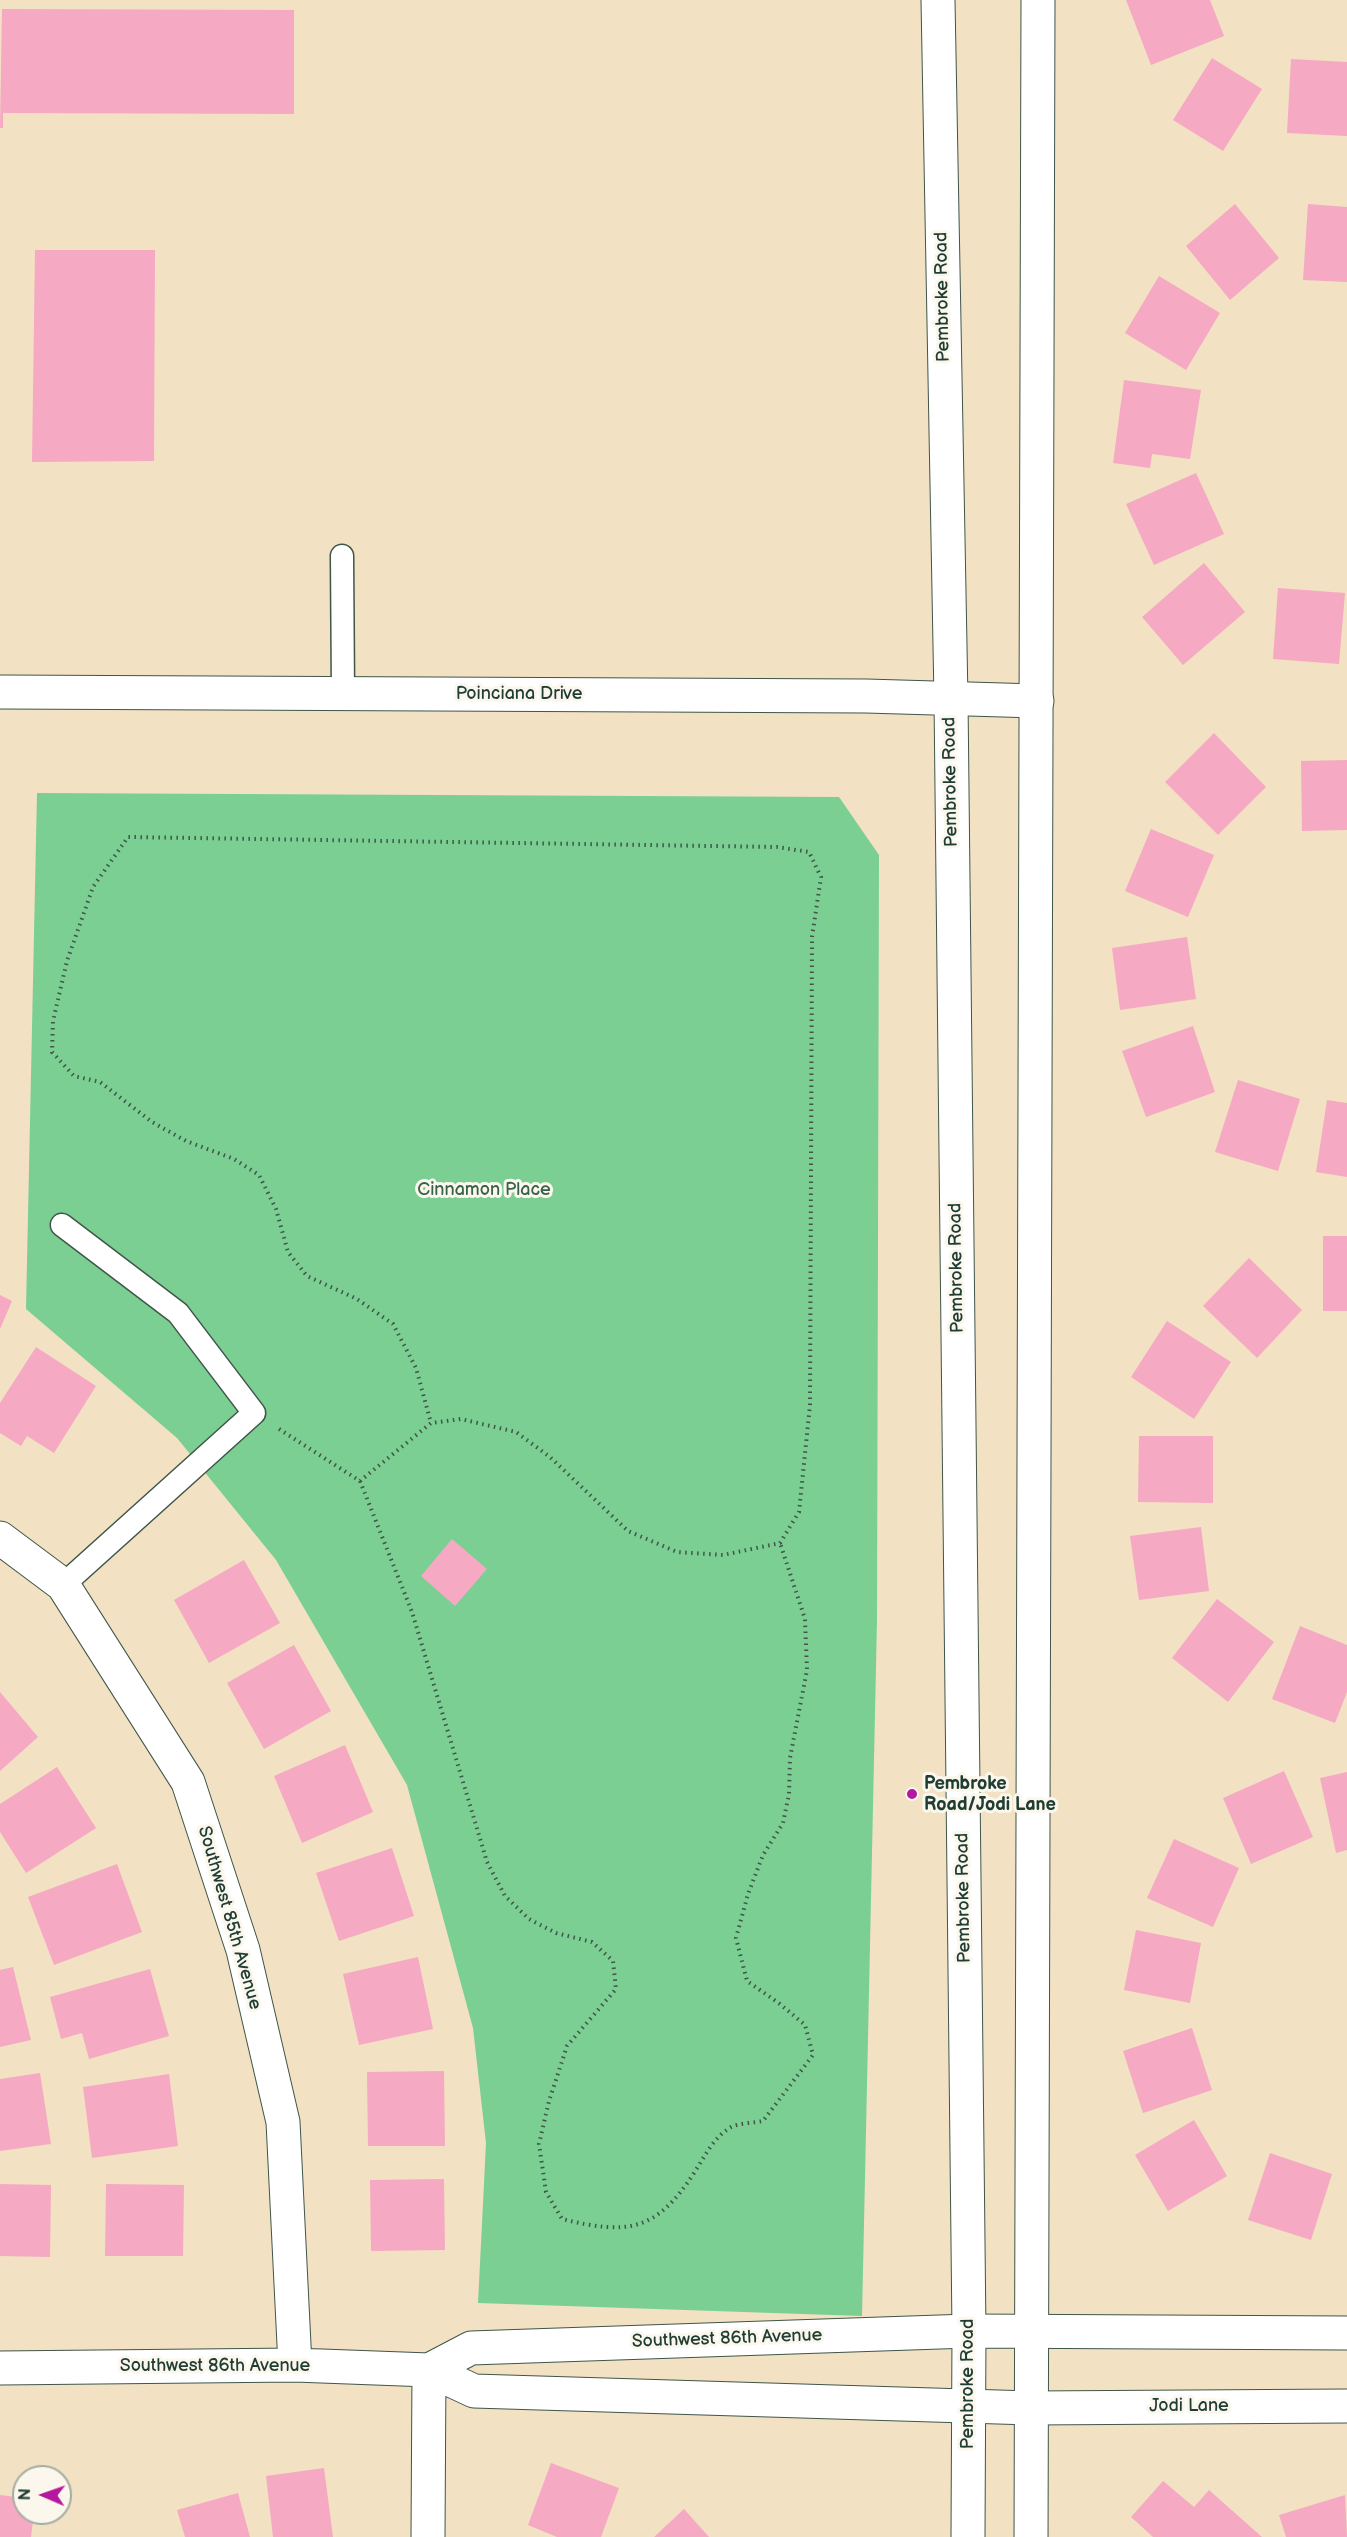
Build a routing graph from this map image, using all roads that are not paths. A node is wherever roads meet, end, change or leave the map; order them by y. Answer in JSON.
{"nodes":[{"id":1,"x":938,"y":0,"type":"edge"},
{"id":2,"x":1038,"y":0,"type":"edge"},
{"id":3,"x":342,"y":556,"type":"dead end"},
{"id":4,"x":0,"y":692,"type":"edge"},
{"id":5,"x":343,"y":693,"type":"junction"},
{"id":6,"x":951,"y":699,"type":"junction"},
{"id":7,"x":1037,"y":701,"type":"junction"},
{"id":8,"x":62,"y":1225,"type":"dead end"},
{"id":9,"x":0,"y":1538,"type":"edge"},
{"id":10,"x":63,"y":1585,"type":"junction"},
{"id":11,"x":1031,"y":2330,"type":"junction"},
{"id":12,"x":969,"y":2331,"type":"junction"},
{"id":13,"x":1347,"y":2333,"type":"edge"},
{"id":14,"x":295,"y":2365,"type":"junction"},
{"id":15,"x":0,"y":2368,"type":"edge"},
{"id":16,"x":429,"y":2370,"type":"junction"},
{"id":17,"x":968,"y":2404,"type":"junction"},
{"id":18,"x":1347,"y":2406,"type":"edge"},
{"id":19,"x":1031,"y":2408,"type":"junction"},
{"id":20,"x":428,"y":2537,"type":"edge"},
{"id":21,"x":968,"y":2537,"type":"edge"},
{"id":22,"x":1031,"y":2537,"type":"edge"}],
"edges":[{"from":1,"to":6,"type":"main road","name":"Pembroke Road"},
{"from":2,"to":7,"type":"main road"},
{"from":3,"to":5,"type":"lane"},
{"from":4,"to":5,"type":"main road","name":"Poinciana Drive"},
{"from":5,"to":6,"type":"main road","name":"Poinciana Drive"},
{"from":6,"to":7,"type":"main road","name":"Poinciana Drive"},
{"from":6,"to":12,"type":"main road","name":"Pembroke Road"},
{"from":7,"to":11,"type":"main road"},
{"from":8,"to":10,"type":"lane"},
{"from":9,"to":10,"type":"main road","name":"Southwest 85th Avenue"},
{"from":10,"to":14,"type":"main road","name":"Southwest 85th Avenue"},
{"from":11,"to":12,"type":"main road","name":"Southwest 86th Avenue"},
{"from":11,"to":13,"type":"main road"},
{"from":11,"to":19,"type":"main road"},
{"from":12,"to":16,"type":"main road","name":"Southwest 86th Avenue"},
{"from":12,"to":17,"type":"main road","name":"Pembroke Road"},
{"from":14,"to":15,"type":"main road","name":"Southwest 86th Avenue"},
{"from":14,"to":16,"type":"main road","name":"Southwest 86th Avenue"},
{"from":16,"to":17,"type":"main road","name":"Southwest 86th Avenue"},
{"from":16,"to":20,"type":"main road"},
{"from":17,"to":19,"type":"main road","name":"Southwest 86th Avenue"},
{"from":17,"to":21,"type":"main road","name":"Pembroke Road"},
{"from":18,"to":19,"type":"main road","name":"Jodi Lane"},
{"from":19,"to":22,"type":"main road"}]}
